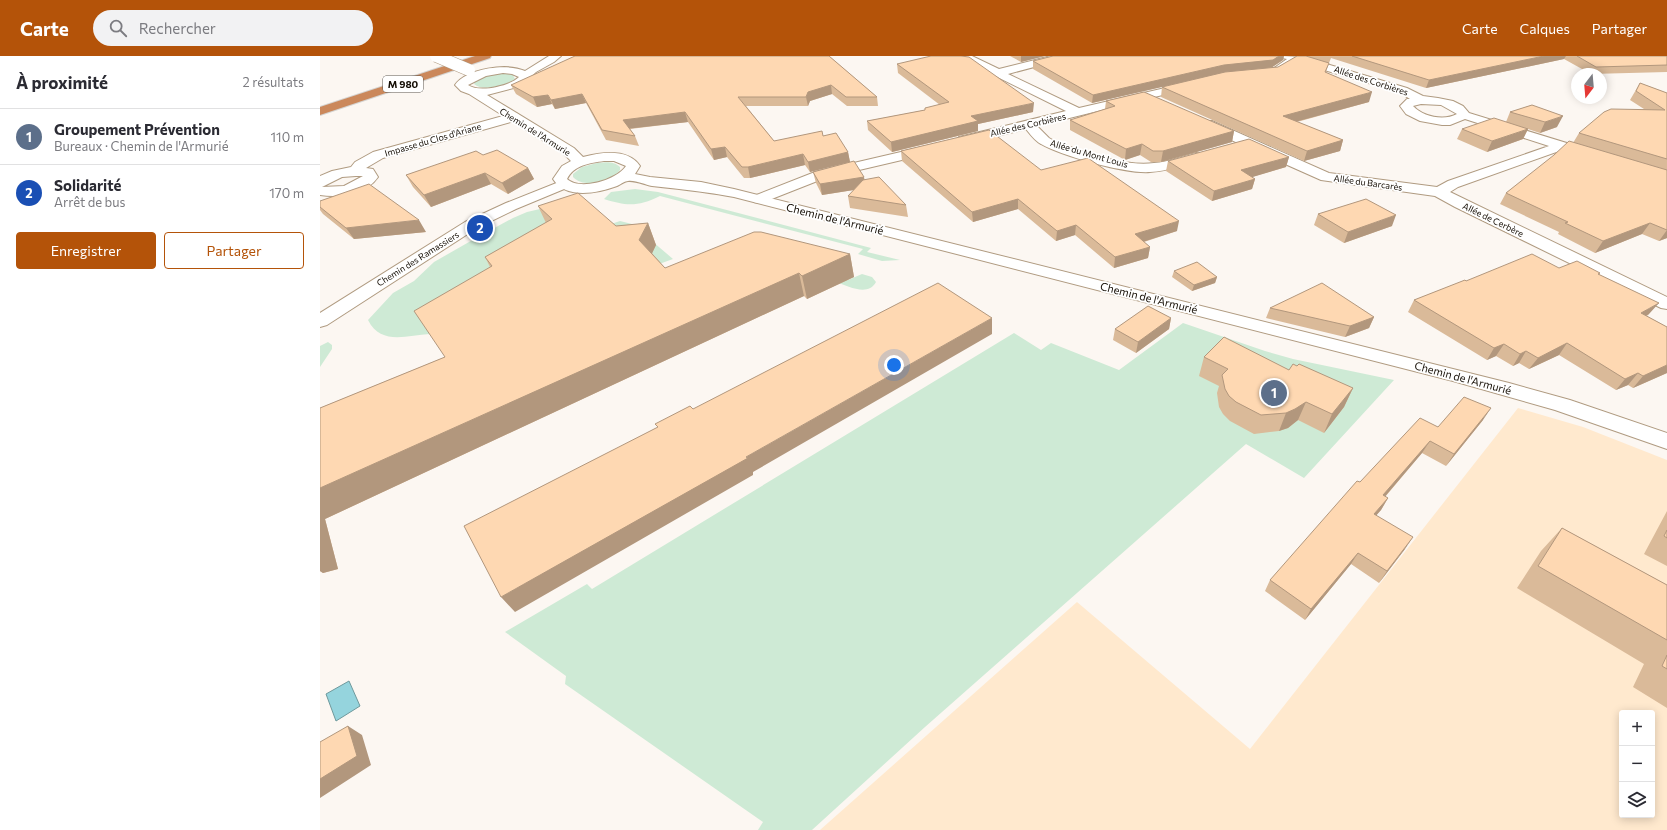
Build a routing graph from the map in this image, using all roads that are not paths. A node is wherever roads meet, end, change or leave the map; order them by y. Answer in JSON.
{"nodes":[{"id":1,"x":444,"y":56,"type":"edge"},
{"id":2,"x":486,"y":56,"type":"edge"},
{"id":3,"x":963,"y":56,"type":"edge"},
{"id":4,"x":1064,"y":56,"type":"edge"},
{"id":5,"x":1291,"y":57,"type":"edge"},
{"id":6,"x":433,"y":58,"type":"edge"},
{"id":7,"x":552,"y":59,"type":"edge"},
{"id":8,"x":509,"y":70,"type":"junction"},
{"id":9,"x":474,"y":72,"type":"junction"},
{"id":10,"x":998,"y":73,"type":"junction"},
{"id":11,"x":1259,"y":75,"type":"edge"},
{"id":12,"x":525,"y":76,"type":"junction"},
{"id":13,"x":1200,"y":83,"type":"edge"},
{"id":14,"x":503,"y":89,"type":"junction"},
{"id":15,"x":472,"y":91,"type":"junction"},
{"id":16,"x":1146,"y":97,"type":"junction"},
{"id":17,"x":1421,"y":100,"type":"junction"},
{"id":18,"x":490,"y":102,"type":"junction"},
{"id":19,"x":1161,"y":103,"type":"edge"},
{"id":20,"x":320,"y":111,"type":"edge"},
{"id":21,"x":1079,"y":113,"type":"junction"},
{"id":22,"x":1464,"y":116,"type":"junction"},
{"id":23,"x":514,"y":118,"type":"junction"},
{"id":24,"x":1197,"y":120,"type":"edge"},
{"id":25,"x":1030,"y":124,"type":"junction"},
{"id":26,"x":1248,"y":142,"type":"junction"},
{"id":27,"x":1562,"y":146,"type":"junction"},
{"id":28,"x":1227,"y":148,"type":"edge"},
{"id":29,"x":1205,"y":154,"type":"edge"},
{"id":30,"x":1607,"y":160,"type":"edge"},
{"id":31,"x":581,"y":162,"type":"junction"},
{"id":32,"x":356,"y":171,"type":"junction"},
{"id":33,"x":626,"y":176,"type":"junction"},
{"id":34,"x":320,"y":183,"type":"edge"},
{"id":35,"x":564,"y":184,"type":"junction"},
{"id":36,"x":320,"y":192,"type":"edge"},
{"id":37,"x":1439,"y":192,"type":"junction"},
{"id":38,"x":759,"y":199,"type":"junction"},
{"id":39,"x":1667,"y":304,"type":"edge"},
{"id":40,"x":320,"y":322,"type":"edge"},
{"id":41,"x":1667,"y":441,"type":"edge"}],
"edges":[{"from":1,"to":6,"type":"highway"},
{"from":2,"to":20,"type":"highway","number":"M 980"},
{"from":3,"to":10,"type":"street"},
{"from":4,"to":10,"type":"street"},
{"from":5,"to":11,"type":"street","name":"Allée des Corbières"},
{"from":5,"to":17,"type":"street","name":"Allée des Corbières"},
{"from":6,"to":9,"type":"street","bridge":true},
{"from":7,"to":8,"type":"street"},
{"from":7,"to":12,"type":"street"},
{"from":8,"to":9,"type":"street"},
{"from":8,"to":12,"type":"street"},
{"from":9,"to":15,"type":"street"},
{"from":10,"to":21,"type":"street"},
{"from":12,"to":14,"type":"street"},
{"from":13,"to":16,"type":"street","name":"Allée des Corbières"},
{"from":14,"to":15,"type":"street"},
{"from":14,"to":18,"type":"street","name":"Chemin de l'Armurie"},
{"from":15,"to":18,"type":"street","name":"Chemin de l'Armurie"},
{"from":16,"to":19,"type":"street"},
{"from":16,"to":21,"type":"street","name":"Allée des Corbières"},
{"from":17,"to":22,"type":"street"},
{"from":17,"to":22,"type":"street"},
{"from":18,"to":23,"type":"street","name":"Chemin de l'Armurie"},
{"from":21,"to":25,"type":"street","name":"Allée des Corbières"},
{"from":22,"to":27,"type":"street"},
{"from":23,"to":31,"type":"street","name":"Chemin de l'Armurie"},
{"from":23,"to":32,"type":"street","name":"Impasse du Clos d'Ariane"},
{"from":24,"to":26,"type":"street","name":"Allée du Barcarès"},
{"from":25,"to":29,"type":"street","name":"Allée du Mont Louis"},
{"from":25,"to":38,"type":"street","name":"Allée des Corbières"},
{"from":26,"to":28,"type":"street"},
{"from":26,"to":37,"type":"street","name":"Allée du Barcarès"},
{"from":27,"to":30,"type":"street"},
{"from":27,"to":37,"type":"street"},
{"from":31,"to":33,"type":"street"},
{"from":31,"to":35,"type":"street"},
{"from":32,"to":34,"type":"street","name":"Impasse du Clos d'Ariane"},
{"from":32,"to":36,"type":"street"},
{"from":33,"to":35,"type":"street"},
{"from":33,"to":38,"type":"street","name":"Chemin de l'Armurié"},
{"from":35,"to":40,"type":"street","name":"Chemin des Ramassiers"},
{"from":37,"to":39,"type":"street","name":"Allée de Cerbère"},
{"from":38,"to":41,"type":"street","name":"Chemin de l'Armurié"}]}
